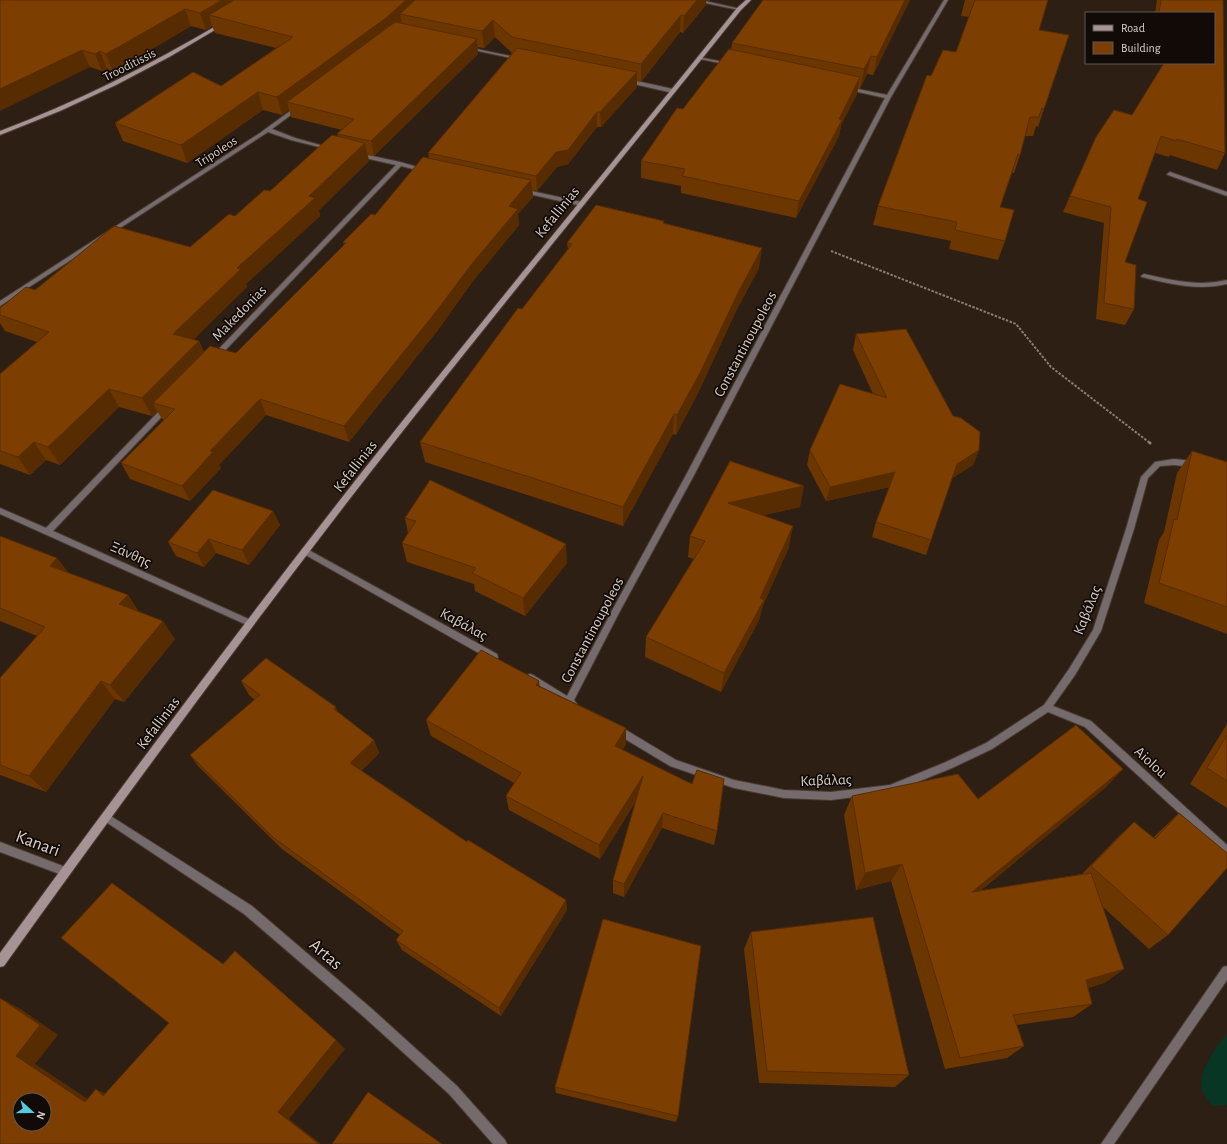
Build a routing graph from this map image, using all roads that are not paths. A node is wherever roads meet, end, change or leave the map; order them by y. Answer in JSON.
{"nodes":[{"id":1,"x":693,"y":0,"type":"edge"},
{"id":2,"x":749,"y":0,"type":"edge"},
{"id":3,"x":946,"y":0,"type":"edge"},
{"id":4,"x":738,"y":9,"type":"junction"},
{"id":5,"x":229,"y":20,"type":"edge"},
{"id":6,"x":466,"y":47,"type":"edge"},
{"id":7,"x":700,"y":58,"type":"junction"},
{"id":8,"x":527,"y":60,"type":"edge"},
{"id":9,"x":738,"y":66,"type":"edge"},
{"id":10,"x":620,"y":80,"type":"edge"},
{"id":11,"x":843,"y":88,"type":"edge"},
{"id":12,"x":673,"y":91,"type":"junction"},
{"id":13,"x":888,"y":97,"type":"junction"},
{"id":14,"x":306,"y":102,"type":"edge"},
{"id":15,"x":268,"y":130,"type":"junction"},
{"id":16,"x":0,"y":133,"type":"edge"},
{"id":17,"x":333,"y":150,"type":"edge"},
{"id":18,"x":348,"y":153,"type":"edge"},
{"id":19,"x":400,"y":164,"type":"junction"},
{"id":20,"x":430,"y":171,"type":"edge"},
{"id":21,"x":1170,"y":174,"type":"dead end"},
{"id":22,"x":514,"y":189,"type":"edge"},
{"id":23,"x":1227,"y":194,"type":"edge"},
{"id":24,"x":582,"y":204,"type":"junction"},
{"id":25,"x":1144,"y":276,"type":"dead end"},
{"id":26,"x":1227,"y":282,"type":"edge"},
{"id":27,"x":0,"y":304,"type":"edge"},
{"id":28,"x":207,"y":365,"type":"edge"},
{"id":29,"x":174,"y":400,"type":"edge"},
{"id":30,"x":1200,"y":465,"type":"edge"},
{"id":31,"x":0,"y":512,"type":"edge"},
{"id":32,"x":47,"y":532,"type":"junction"},
{"id":33,"x":305,"y":551,"type":"junction"},
{"id":34,"x":250,"y":623,"type":"junction"},
{"id":35,"x":500,"y":661,"type":"edge"},
{"id":36,"x":521,"y":672,"type":"edge"},
{"id":37,"x":569,"y":701,"type":"junction"},
{"id":38,"x":1047,"y":708,"type":"junction"},
{"id":39,"x":582,"y":709,"type":"edge"},
{"id":40,"x":607,"y":724,"type":"edge"},
{"id":41,"x":106,"y":817,"type":"junction"},
{"id":42,"x":0,"y":847,"type":"edge"},
{"id":43,"x":1227,"y":851,"type":"edge"},
{"id":44,"x":65,"y":871,"type":"junction"},
{"id":45,"x":0,"y":962,"type":"edge"},
{"id":46,"x":1227,"y":971,"type":"edge"},
{"id":47,"x":501,"y":1144,"type":"edge"},
{"id":48,"x":1107,"y":1144,"type":"edge"}],
"edges":[{"from":1,"to":4,"type":"street"},
{"from":2,"to":4,"type":"street","name":"Kefallinias"},
{"from":3,"to":13,"type":"street","name":"Constantinoupoleos"},
{"from":4,"to":7,"type":"street","name":"Kefallinias"},
{"from":5,"to":16,"type":"street","name":"Trooditissis"},
{"from":6,"to":8,"type":"street"},
{"from":7,"to":9,"type":"street"},
{"from":7,"to":12,"type":"street","name":"Kefallinias"},
{"from":10,"to":12,"type":"street"},
{"from":11,"to":13,"type":"street"},
{"from":12,"to":24,"type":"street","name":"Kefallinias"},
{"from":13,"to":37,"type":"street","name":"Constantinoupoleos"},
{"from":14,"to":15,"type":"street","name":"Tripoleos"},
{"from":15,"to":17,"type":"street"},
{"from":15,"to":27,"type":"street","name":"Tripoleos"},
{"from":18,"to":19,"type":"street"},
{"from":19,"to":20,"type":"street"},
{"from":19,"to":28,"type":"street","name":"Makedonias"},
{"from":21,"to":23,"type":"street"},
{"from":22,"to":24,"type":"street"},
{"from":24,"to":33,"type":"street","name":"Kefallinias"},
{"from":25,"to":26,"type":"street"},
{"from":29,"to":32,"type":"street"},
{"from":30,"to":38,"type":"street","name":"Καβάλας"},
{"from":31,"to":32,"type":"street","name":"Ξάνθης"},
{"from":32,"to":34,"type":"street","name":"Ξάνθης"},
{"from":33,"to":34,"type":"street","name":"Kefallinias"},
{"from":33,"to":35,"type":"street","name":"Καβάλας"},
{"from":34,"to":41,"type":"street","name":"Kefallinias"},
{"from":36,"to":37,"type":"street"},
{"from":37,"to":39,"type":"street"},
{"from":38,"to":40,"type":"street","name":"Καβάλας"},
{"from":38,"to":43,"type":"street","name":"Aiolou"},
{"from":41,"to":44,"type":"street","name":"Kefallinias"},
{"from":41,"to":47,"type":"street","name":"Artas"},
{"from":42,"to":44,"type":"street","name":"Kanari"},
{"from":44,"to":45,"type":"street","name":"Kefallinias"},
{"from":46,"to":48,"type":"street"}]}
